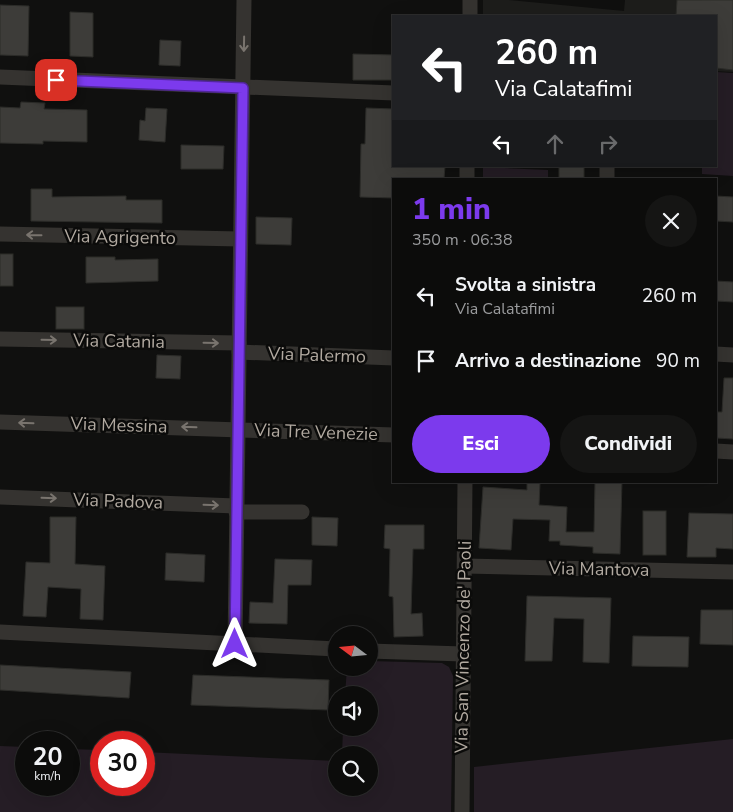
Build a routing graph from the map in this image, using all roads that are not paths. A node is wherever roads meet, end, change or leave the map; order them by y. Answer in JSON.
{"nodes":[{"id":1,"x":244,"y":0,"type":"edge"},
{"id":2,"x":470,"y":0,"type":"edge"},
{"id":3,"x":470,"y":15,"type":"edge"},
{"id":4,"x":0,"y":77,"type":"edge"},
{"id":5,"x":243,"y":88,"type":"junction"},
{"id":6,"x":392,"y":93,"type":"edge"},
{"id":7,"x":0,"y":234,"type":"edge"},
{"id":8,"x":240,"y":239,"type":"junction"},
{"id":9,"x":0,"y":339,"type":"edge"},
{"id":10,"x":239,"y":348,"type":"junction"},
{"id":11,"x":717,"y":354,"type":"edge"},
{"id":12,"x":733,"y":355,"type":"edge"},
{"id":13,"x":392,"y":358,"type":"edge"},
{"id":14,"x":0,"y":422,"type":"edge"},
{"id":15,"x":238,"y":429,"type":"junction"},
{"id":16,"x":392,"y":435,"type":"edge"},
{"id":17,"x":717,"y":451,"type":"edge"},
{"id":18,"x":733,"y":452,"type":"edge"},
{"id":19,"x":465,"y":483,"type":"edge"},
{"id":20,"x":0,"y":496,"type":"edge"},
{"id":21,"x":236,"y":509,"type":"junction"},
{"id":22,"x":302,"y":512,"type":"dead end"},
{"id":23,"x":465,"y":566,"type":"junction"},
{"id":24,"x":733,"y":572,"type":"edge"},
{"id":25,"x":0,"y":632,"type":"edge"},
{"id":26,"x":235,"y":644,"type":"junction"},
{"id":27,"x":328,"y":649,"type":"edge"},
{"id":28,"x":378,"y":651,"type":"edge"},
{"id":29,"x":463,"y":654,"type":"junction"},
{"id":30,"x":462,"y":812,"type":"edge"}],
"edges":[{"from":1,"to":5,"type":"street","one_way":true},
{"from":2,"to":3,"type":"street"},
{"from":4,"to":5,"type":"street"},
{"from":5,"to":6,"type":"street"},
{"from":5,"to":8,"type":"street"},
{"from":8,"to":7,"type":"street","name":"Via Agrigento","one_way":true},
{"from":8,"to":10,"type":"street"},
{"from":9,"to":10,"type":"street","name":"Via Catania","one_way":true},
{"from":10,"to":13,"type":"street","name":"Via Palermo"},
{"from":10,"to":15,"type":"street"},
{"from":11,"to":12,"type":"street"},
{"from":15,"to":14,"type":"street","name":"Via Messina","one_way":true},
{"from":15,"to":16,"type":"street","name":"Via Tre Venezie"},
{"from":15,"to":21,"type":"street"},
{"from":17,"to":18,"type":"street"},
{"from":19,"to":23,"type":"street","name":"Via San Vincenzo de' Paoli"},
{"from":20,"to":21,"type":"street","name":"Via Padova","one_way":true},
{"from":21,"to":22,"type":"street","name":"Via Padova"},
{"from":21,"to":26,"type":"street"},
{"from":23,"to":24,"type":"street","name":"Via Mantova"},
{"from":23,"to":29,"type":"street","name":"Via San Vincenzo de' Paoli"},
{"from":25,"to":26,"type":"street"},
{"from":26,"to":27,"type":"street"},
{"from":28,"to":29,"type":"street"},
{"from":29,"to":30,"type":"street","name":"Via San Vincenzo de' Paoli"}]}
